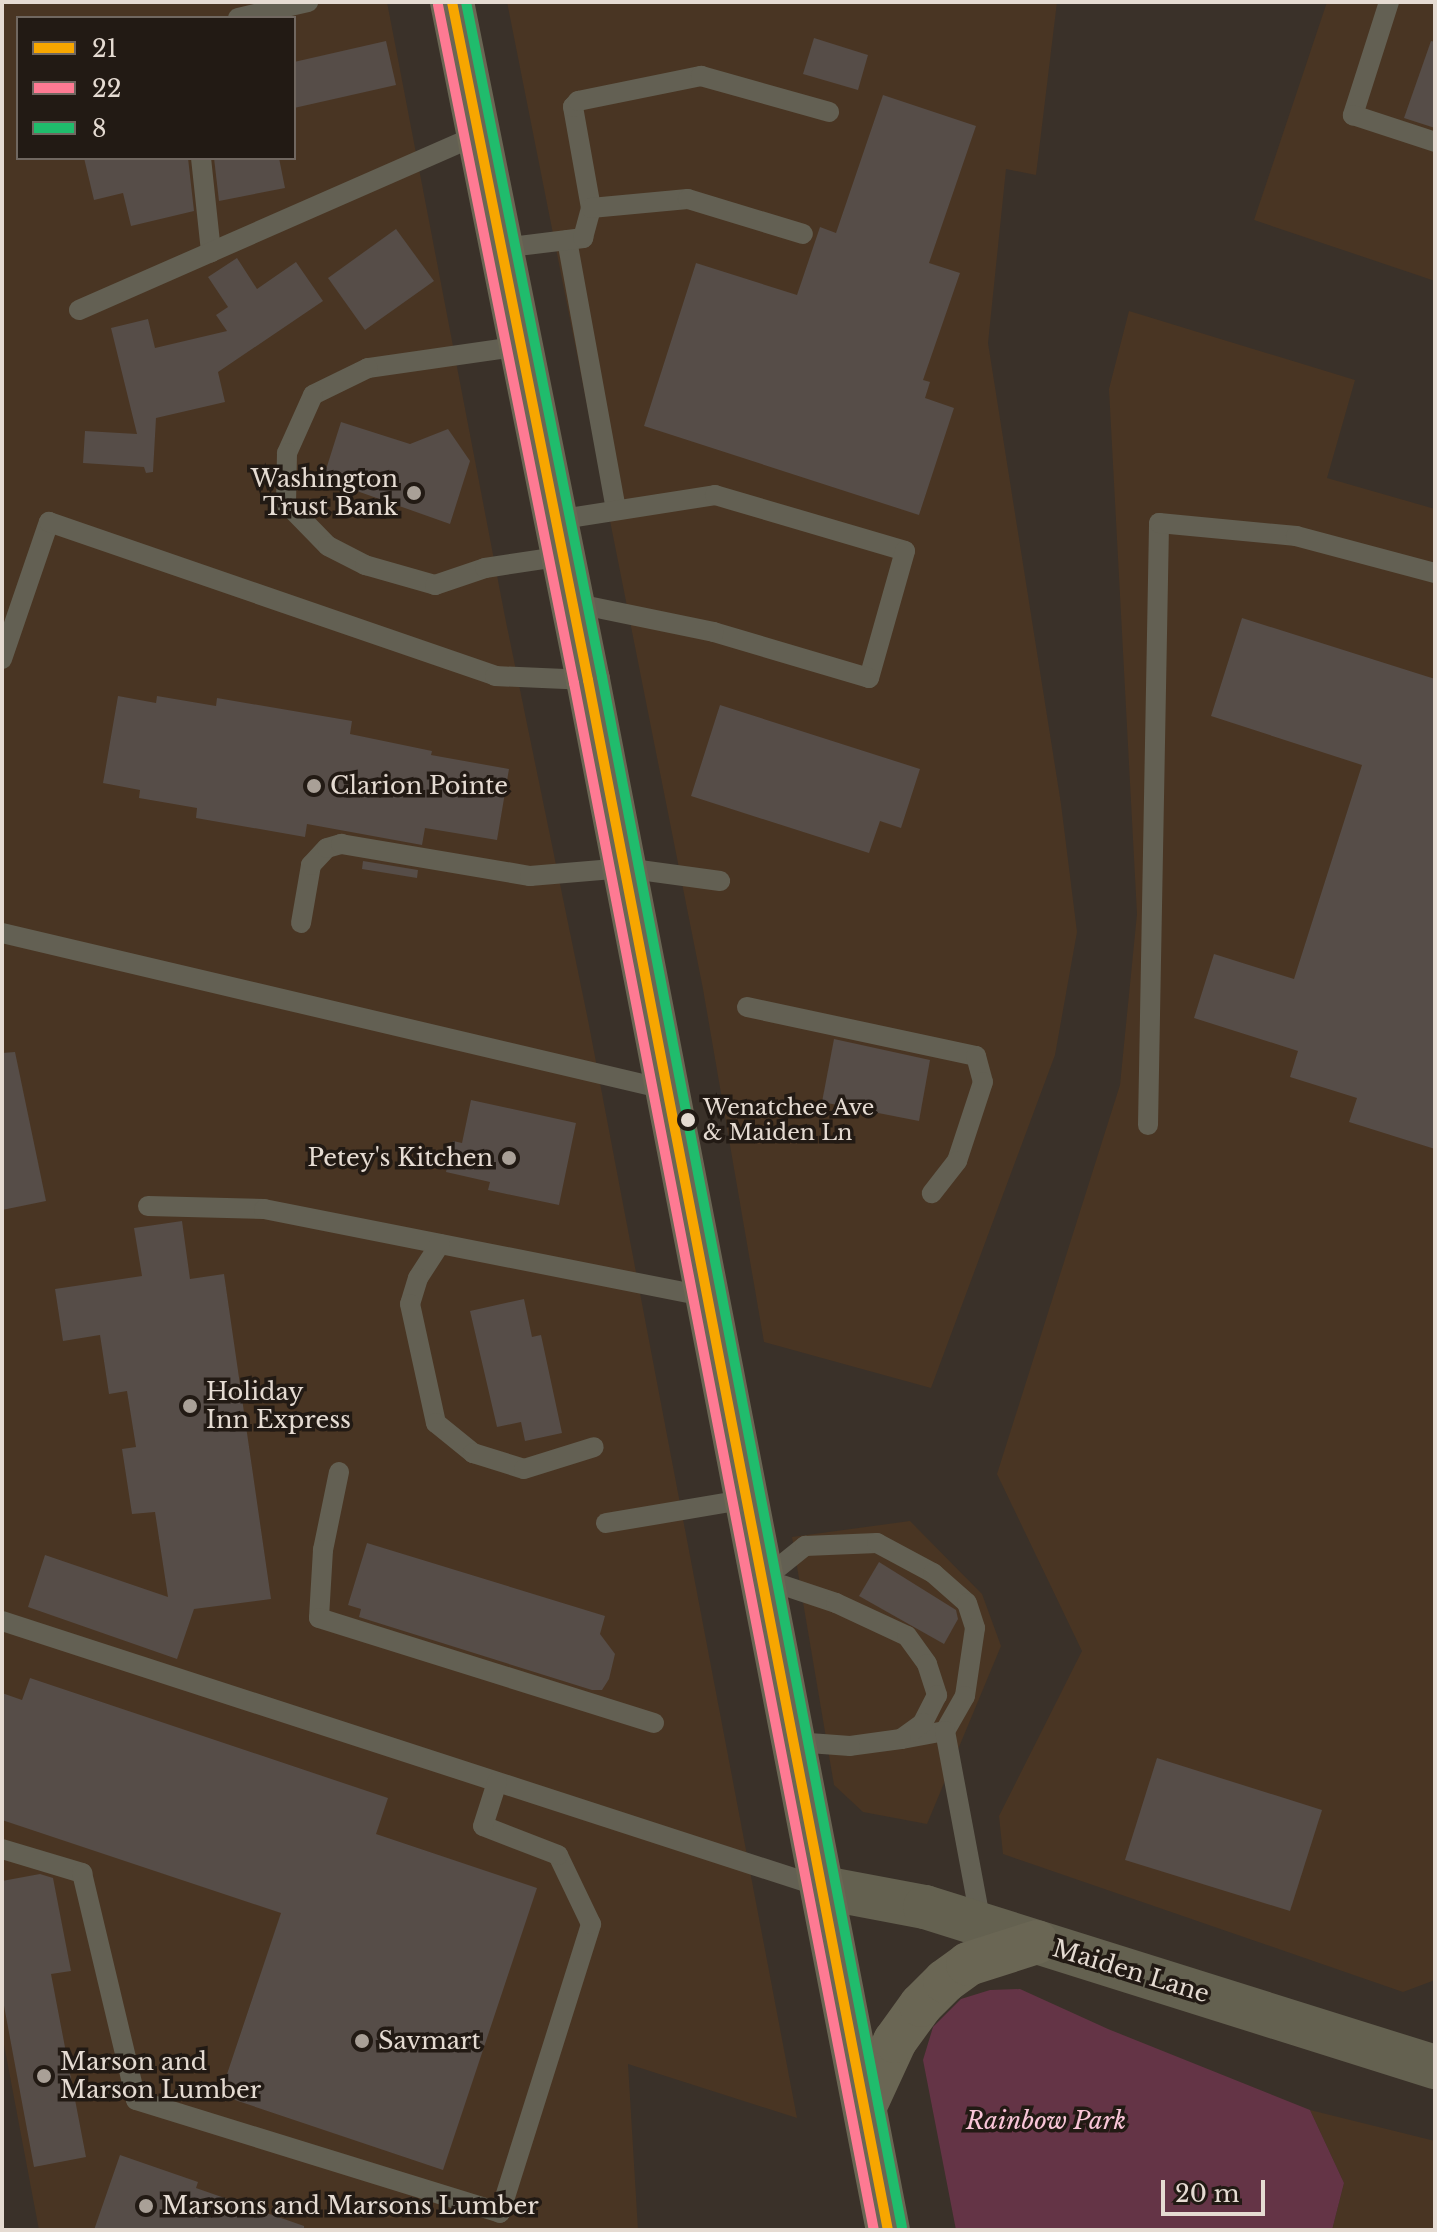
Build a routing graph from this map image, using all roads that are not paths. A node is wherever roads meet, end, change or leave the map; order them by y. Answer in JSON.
{"nodes":[{"id":1,"x":308,"y":2,"type":"edge"},
{"id":2,"x":452,"y":2,"type":"edge"},
{"id":3,"x":1389,"y":2,"type":"edge"},
{"id":4,"x":247,"y":16,"type":"edge"},
{"id":5,"x":829,"y":112,"type":"dead end"},
{"id":6,"x":479,"y":134,"type":"junction"},
{"id":7,"x":1435,"y":142,"type":"edge"},
{"id":8,"x":201,"y":160,"type":"edge"},
{"id":9,"x":591,"y":208,"type":"junction"},
{"id":10,"x":803,"y":234,"type":"dead end"},
{"id":11,"x":567,"y":240,"type":"junction"},
{"id":12,"x":502,"y":248,"type":"junction"},
{"id":13,"x":211,"y":252,"type":"junction"},
{"id":14,"x":79,"y":310,"type":"dead end"},
{"id":15,"x":521,"y":346,"type":"junction"},
{"id":16,"x":616,"y":510,"type":"junction"},
{"id":17,"x":560,"y":538,"type":"junction"},
{"id":18,"x":1435,"y":573,"type":"edge"},
{"id":19,"x":573,"y":603,"type":"junction"},
{"id":20,"x":2,"y":659,"type":"edge"},
{"id":21,"x":588,"y":680,"type":"junction"},
{"id":22,"x":625,"y":868,"type":"junction"},
{"id":23,"x":720,"y":881,"type":"dead end"},
{"id":24,"x":301,"y":923,"type":"dead end"},
{"id":25,"x":2,"y":933,"type":"edge"},
{"id":26,"x":747,"y":1007,"type":"dead end"},
{"id":27,"x":668,"y":1090,"type":"junction"},
{"id":28,"x":1148,"y":1125,"type":"dead end"},
{"id":29,"x":932,"y":1193,"type":"dead end"},
{"id":30,"x":148,"y":1206,"type":"dead end"},
{"id":31,"x":440,"y":1244,"type":"junction"},
{"id":32,"x":709,"y":1297,"type":"junction"},
{"id":33,"x":594,"y":1447,"type":"dead end"},
{"id":34,"x":339,"y":1472,"type":"dead end"},
{"id":35,"x":748,"y":1499,"type":"junction"},
{"id":36,"x":606,"y":1523,"type":"dead end"},
{"id":37,"x":764,"y":1579,"type":"junction"},
{"id":38,"x":2,"y":1621,"type":"edge"},
{"id":39,"x":654,"y":1723,"type":"dead end"},
{"id":40,"x":945,"y":1731,"type":"junction"},
{"id":41,"x":901,"y":1739,"type":"junction"},
{"id":42,"x":795,"y":1742,"type":"junction"},
{"id":43,"x":497,"y":1782,"type":"junction"},
{"id":44,"x":2,"y":1849,"type":"edge"},
{"id":45,"x":824,"y":1888,"type":"junction"},
{"id":46,"x":981,"y":1924,"type":"junction"},
{"id":47,"x":1037,"y":1942,"type":"junction"},
{"id":48,"x":1435,"y":2067,"type":"edge"},
{"id":49,"x":865,"y":2106,"type":"junction"},
{"id":50,"x":888,"y":2230,"type":"edge"}],
"edges":[{"from":1,"to":4,"type":"lane"},
{"from":2,"to":6,"type":"main road"},
{"from":3,"to":7,"type":"lane"},
{"from":5,"to":9,"type":"lane"},
{"from":6,"to":12,"type":"main road"},
{"from":6,"to":13,"type":"lane"},
{"from":8,"to":13,"type":"lane"},
{"from":9,"to":10,"type":"lane"},
{"from":9,"to":11,"type":"lane"},
{"from":11,"to":12,"type":"lane"},
{"from":11,"to":16,"type":"lane"},
{"from":12,"to":15,"type":"main road"},
{"from":13,"to":14,"type":"lane"},
{"from":15,"to":17,"type":"main road"},
{"from":15,"to":17,"type":"lane"},
{"from":16,"to":17,"type":"lane"},
{"from":16,"to":19,"type":"lane"},
{"from":17,"to":19,"type":"main road"},
{"from":18,"to":28,"type":"lane"},
{"from":19,"to":21,"type":"main road"},
{"from":20,"to":21,"type":"lane"},
{"from":21,"to":22,"type":"main road"},
{"from":22,"to":23,"type":"lane"},
{"from":22,"to":24,"type":"lane"},
{"from":22,"to":27,"type":"main road"},
{"from":25,"to":27,"type":"lane"},
{"from":26,"to":29,"type":"lane"},
{"from":27,"to":32,"type":"main road"},
{"from":30,"to":31,"type":"lane"},
{"from":31,"to":32,"type":"lane"},
{"from":31,"to":33,"type":"lane"},
{"from":32,"to":35,"type":"main road"},
{"from":34,"to":39,"type":"lane"},
{"from":35,"to":36,"type":"lane"},
{"from":35,"to":37,"type":"main road"},
{"from":37,"to":40,"type":"lane"},
{"from":37,"to":41,"type":"lane"},
{"from":37,"to":42,"type":"main road"},
{"from":38,"to":43,"type":"lane"},
{"from":40,"to":41,"type":"lane"},
{"from":40,"to":46,"type":"lane"},
{"from":41,"to":42,"type":"lane"},
{"from":42,"to":45,"type":"main road"},
{"from":43,"to":44,"type":"lane"},
{"from":43,"to":45,"type":"lane"},
{"from":45,"to":46,"type":"main road","name":"Maiden Lane"},
{"from":45,"to":49,"type":"main road"},
{"from":46,"to":47,"type":"main road","name":"Maiden Lane"},
{"from":47,"to":48,"type":"main road","name":"Maiden Lane"},
{"from":47,"to":49,"type":"main road"},
{"from":49,"to":50,"type":"main road"}]}
